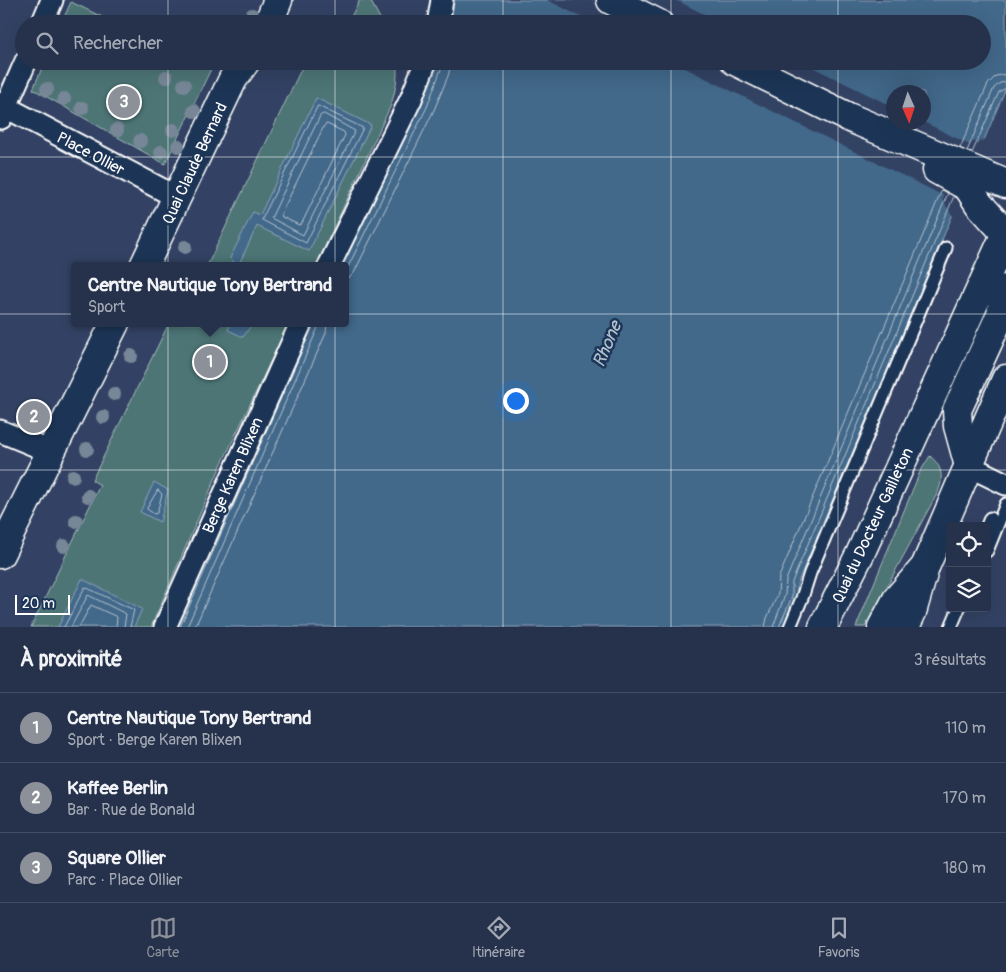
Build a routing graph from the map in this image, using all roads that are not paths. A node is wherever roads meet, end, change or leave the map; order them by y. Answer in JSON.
{"nodes":[{"id":1,"x":52,"y":0,"type":"edge"},
{"id":2,"x":278,"y":0,"type":"edge"},
{"id":3,"x":442,"y":0,"type":"edge"},
{"id":4,"x":611,"y":0,"type":"edge"},
{"id":5,"x":46,"y":15,"type":"edge"},
{"id":6,"x":272,"y":15,"type":"edge"},
{"id":7,"x":440,"y":15,"type":"edge"},
{"id":8,"x":641,"y":15,"type":"edge"},
{"id":9,"x":22,"y":70,"type":"edge"},
{"id":10,"x":240,"y":70,"type":"edge"},
{"id":11,"x":422,"y":70,"type":"edge"},
{"id":12,"x":753,"y":70,"type":"edge"},
{"id":13,"x":2,"y":110,"type":"edge"},
{"id":14,"x":971,"y":179,"type":"junction"},
{"id":15,"x":1006,"y":184,"type":"edge"},
{"id":16,"x":178,"y":198,"type":"junction"},
{"id":17,"x":1006,"y":233,"type":"edge"},
{"id":18,"x":946,"y":248,"type":"dead end"},
{"id":19,"x":1006,"y":253,"type":"edge"},
{"id":20,"x":146,"y":262,"type":"edge"},
{"id":21,"x":331,"y":262,"type":"edge"},
{"id":22,"x":1006,"y":289,"type":"edge"},
{"id":23,"x":113,"y":327,"type":"edge"},
{"id":24,"x":299,"y":327,"type":"edge"},
{"id":25,"x":1006,"y":380,"type":"edge"},
{"id":26,"x":920,"y":422,"type":"junction"},
{"id":27,"x":0,"y":430,"type":"edge"},
{"id":28,"x":51,"y":452,"type":"junction"},
{"id":29,"x":969,"y":466,"type":"junction"},
{"id":30,"x":1006,"y":484,"type":"edge"},
{"id":31,"x":1006,"y":504,"type":"edge"},
{"id":32,"x":991,"y":541,"type":"edge"},
{"id":33,"x":0,"y":554,"type":"edge"},
{"id":34,"x":925,"y":567,"type":"junction"},
{"id":35,"x":957,"y":612,"type":"edge"},
{"id":36,"x":165,"y":627,"type":"edge"},
{"id":37,"x":790,"y":627,"type":"edge"},
{"id":38,"x":823,"y":627,"type":"edge"},
{"id":39,"x":844,"y":627,"type":"edge"},
{"id":40,"x":882,"y":627,"type":"edge"},
{"id":41,"x":905,"y":627,"type":"edge"},
{"id":42,"x":951,"y":627,"type":"edge"}],
"edges":[{"from":1,"to":5,"type":"street"},
{"from":2,"to":6,"type":"main road"},
{"from":3,"to":7,"type":"street"},
{"from":4,"to":8,"type":"main road"},
{"from":9,"to":13,"type":"street"},
{"from":10,"to":16,"type":"main road","name":"Quai Claude Bernard"},
{"from":11,"to":21,"type":"street"},
{"from":12,"to":14,"type":"main road"},
{"from":13,"to":16,"type":"street","name":"Place Ollier"},
{"from":14,"to":15,"type":"main road"},
{"from":14,"to":17,"type":"main road"},
{"from":16,"to":20,"type":"main road","name":"Quai Claude Bernard"},
{"from":17,"to":19,"type":"main road"},
{"from":17,"to":26,"type":"main road","name":"Quai du Docteur Gailleton"},
{"from":18,"to":37,"type":"lane"},
{"from":22,"to":29,"type":"main road"},
{"from":23,"to":28,"type":"main road"},
{"from":24,"to":36,"type":"street","name":"Berge Karen Blixen"},
{"from":25,"to":29,"type":"main road"},
{"from":26,"to":38,"type":"main road","name":"Quai du Docteur Gailleton"},
{"from":26,"to":39,"type":"main road","name":"Quai du Docteur Gailleton"},
{"from":27,"to":28,"type":"street"},
{"from":28,"to":33,"type":"main road"},
{"from":29,"to":30,"type":"street"},
{"from":29,"to":34,"type":"main road"},
{"from":31,"to":32,"type":"lane"},
{"from":34,"to":40,"type":"main road"},
{"from":34,"to":41,"type":"main road"},
{"from":35,"to":42,"type":"lane"}]}
